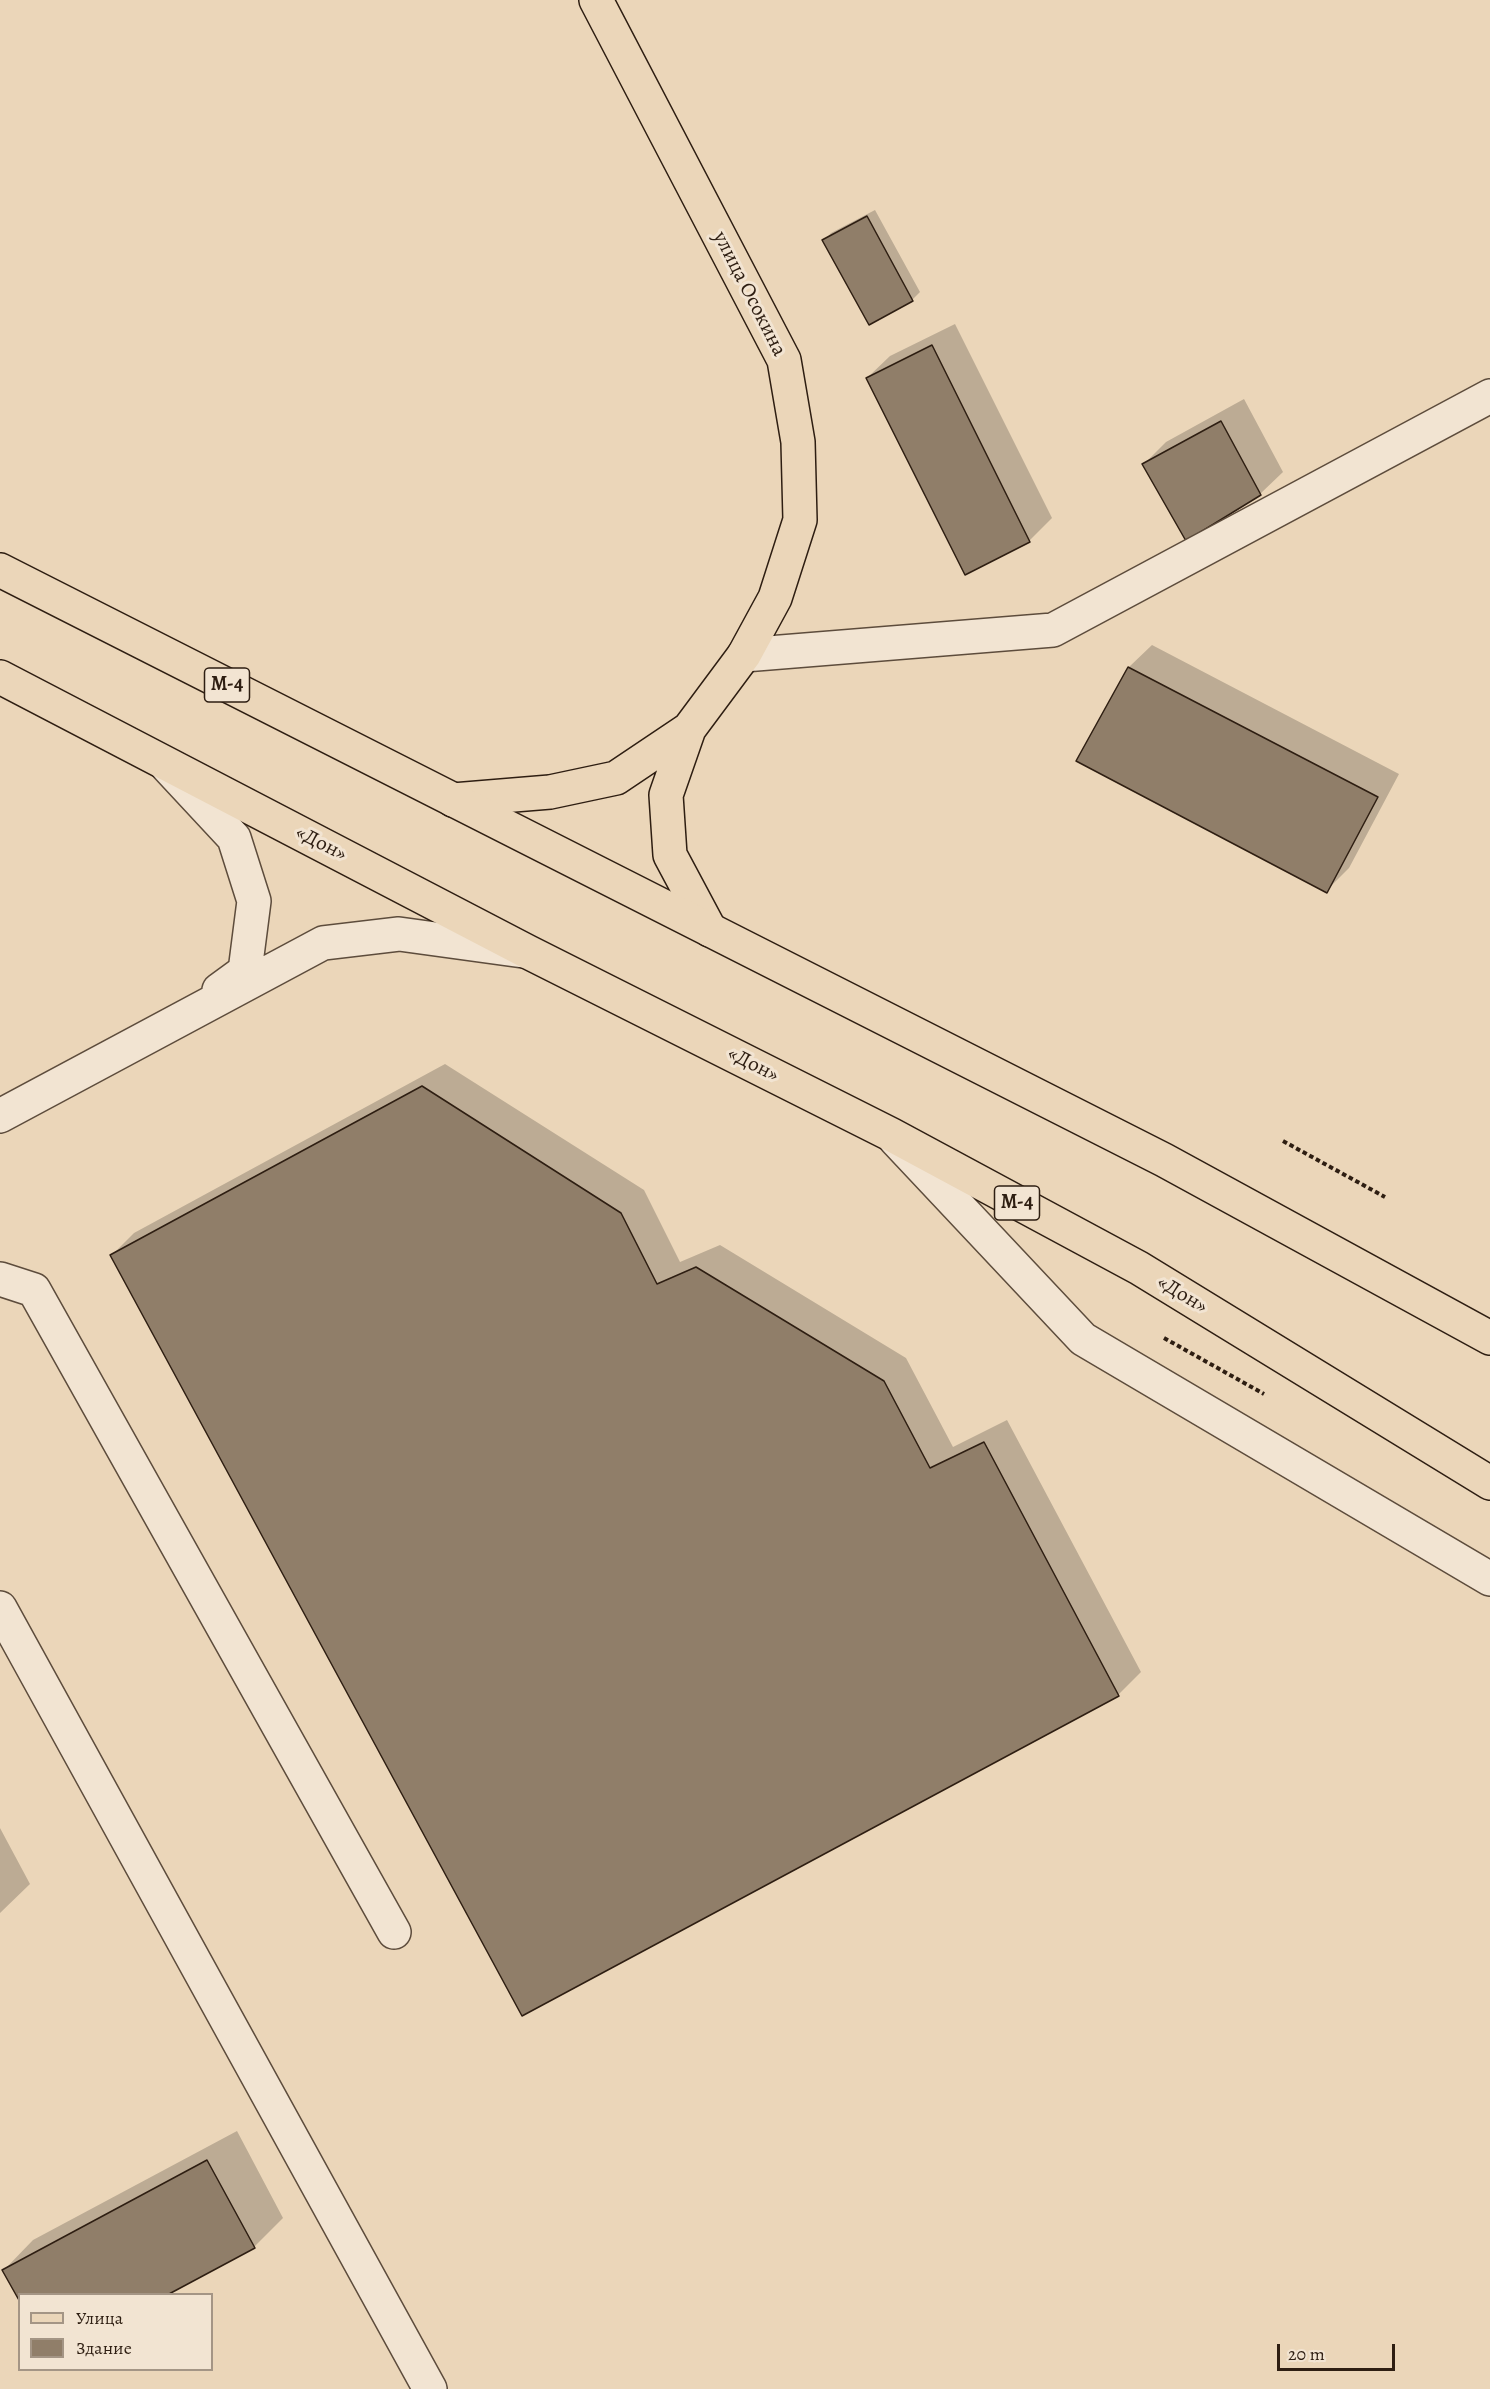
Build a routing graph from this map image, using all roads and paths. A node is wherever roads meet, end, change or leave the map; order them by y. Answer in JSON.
{"nodes":[{"id":1,"x":596,"y":0,"type":"edge"},
{"id":2,"x":1490,"y":396,"type":"edge"},
{"id":3,"x":0,"y":570,"type":"edge"},
{"id":4,"x":744,"y":655,"type":"junction"},
{"id":5,"x":0,"y":677,"type":"edge"},
{"id":6,"x":689,"y":729,"type":"junction"},
{"id":7,"x":164,"y":762,"type":"junction"},
{"id":8,"x":453,"y":800,"type":"junction"},
{"id":9,"x":710,"y":930,"type":"junction"},
{"id":10,"x":528,"y":952,"type":"junction"},
{"id":11,"x":180,"y":1018,"type":"junction"},
{"id":12,"x":0,"y":1116,"type":"edge"},
{"id":13,"x":892,"y":1135,"type":"junction"},
{"id":14,"x":1283,"y":1141,"type":"dead end"},
{"id":15,"x":1385,"y":1197,"type":"dead end"},
{"id":16,"x":0,"y":1279,"type":"edge"},
{"id":17,"x":1164,"y":1338,"type":"dead end"},
{"id":18,"x":1490,"y":1338,"type":"edge"},
{"id":19,"x":1264,"y":1395,"type":"dead end"},
{"id":20,"x":1490,"y":1483,"type":"edge"},
{"id":21,"x":1490,"y":1579,"type":"edge"},
{"id":22,"x":0,"y":1608,"type":"edge"},
{"id":23,"x":394,"y":1932,"type":"dead end"},
{"id":24,"x":430,"y":2389,"type":"edge"}],
"edges":[{"from":1,"to":4,"type":"main road","name":"улица Осокина"},
{"from":2,"to":4,"type":"street"},
{"from":3,"to":8,"type":"main road","number":"М-4"},
{"from":4,"to":6,"type":"main road","name":"улица Осокина"},
{"from":5,"to":7,"type":"main road","name":"«Дон»","number":"М-4"},
{"from":6,"to":8,"type":"main road"},
{"from":6,"to":9,"type":"main road"},
{"from":7,"to":10,"type":"main road","name":"«Дон»","number":"М-4"},
{"from":7,"to":11,"type":"street","number":"М-4"},
{"from":8,"to":9,"type":"main road","number":"М-4"},
{"from":9,"to":18,"type":"main road","number":"М-4"},
{"from":10,"to":11,"type":"street","number":"М-4"},
{"from":10,"to":13,"type":"main road","name":"«Дон»","number":"М-4"},
{"from":11,"to":12,"type":"street"},
{"from":13,"to":20,"type":"main road","name":"«Дон»","number":"М-4"},
{"from":13,"to":21,"type":"street"},
{"from":14,"to":15,"type":"path"},
{"from":16,"to":23,"type":"street"},
{"from":17,"to":19,"type":"path"},
{"from":22,"to":24,"type":"street"}]}
